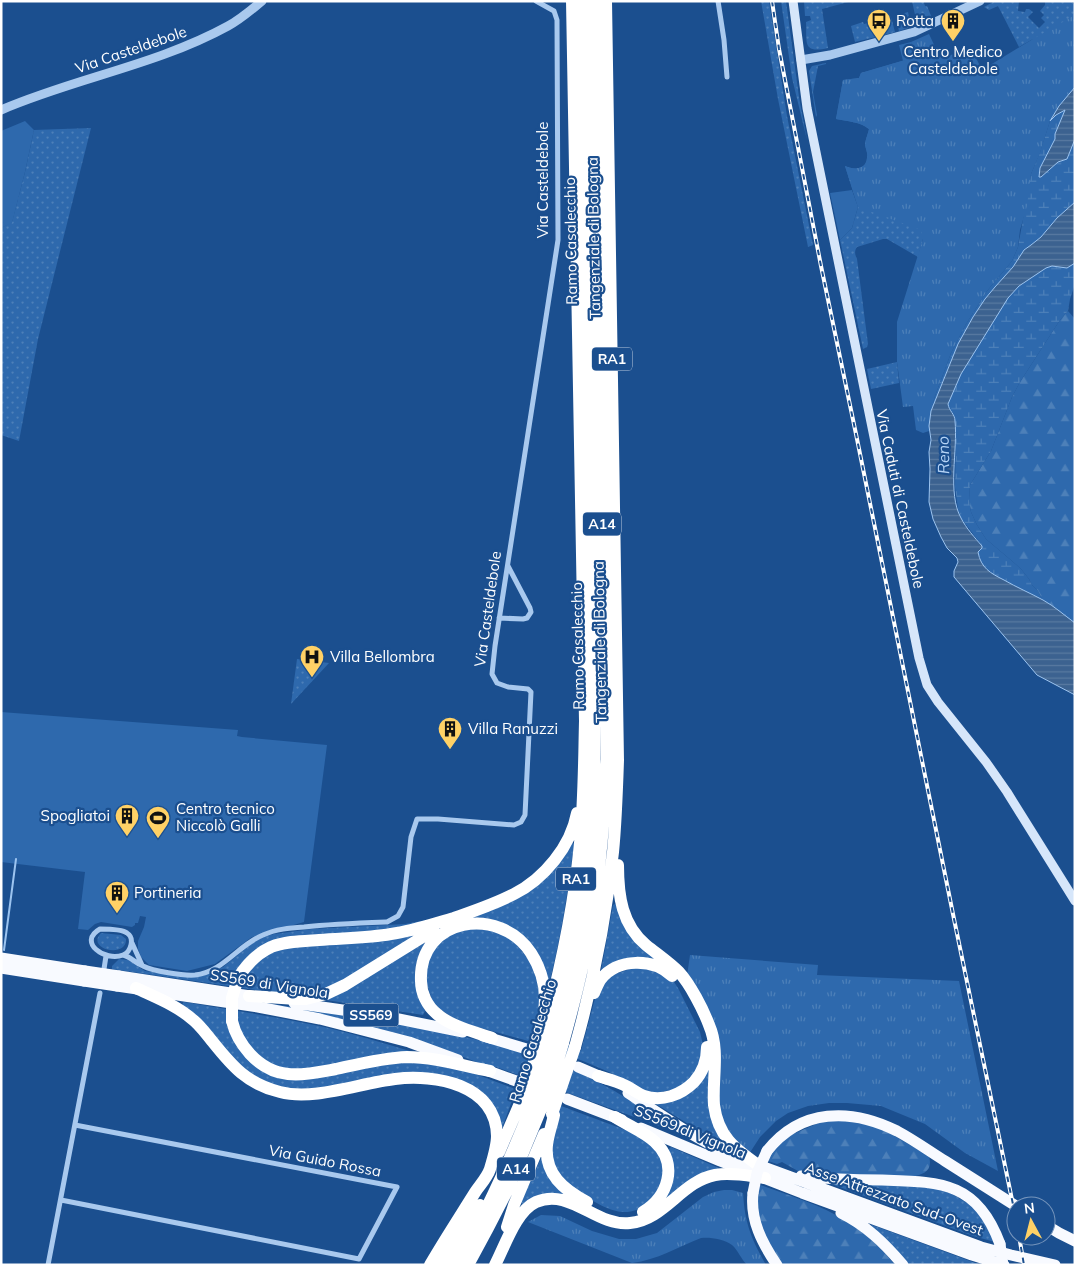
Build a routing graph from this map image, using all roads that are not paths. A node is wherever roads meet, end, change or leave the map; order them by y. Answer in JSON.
{"nodes":[{"id":1,"x":262,"y":1,"type":"edge"},
{"id":2,"x":536,"y":1,"type":"edge"},
{"id":3,"x":572,"y":1,"type":"edge"},
{"id":4,"x":584,"y":1,"type":"edge"},
{"id":5,"x":594,"y":1,"type":"edge"},
{"id":6,"x":606,"y":1,"type":"edge"},
{"id":7,"x":718,"y":1,"type":"edge"},
{"id":8,"x":793,"y":1,"type":"edge"},
{"id":9,"x":797,"y":1,"type":"edge"},
{"id":10,"x":980,"y":1,"type":"edge"},
{"id":11,"x":798,"y":32,"type":"junction"},
{"id":12,"x":801,"y":60,"type":"junction"},
{"id":13,"x":726,"y":78,"type":"dead end"},
{"id":14,"x":1,"y":110,"type":"edge"},
{"id":15,"x":507,"y":565,"type":"junction"},
{"id":16,"x":499,"y":618,"type":"junction"},
{"id":17,"x":584,"y":720,"type":"junction"},
{"id":18,"x":617,"y":800,"type":"junction"},
{"id":19,"x":1075,"y":901,"type":"edge"},
{"id":20,"x":463,"y":915,"type":"junction"},
{"id":21,"x":132,"y":942,"type":"junction"},
{"id":22,"x":123,"y":955,"type":"junction"},
{"id":23,"x":106,"y":956,"type":"junction"},
{"id":24,"x":1,"y":958,"type":"edge"},
{"id":25,"x":144,"y":967,"type":"junction"},
{"id":26,"x":1,"y":968,"type":"edge"},
{"id":27,"x":104,"y":968,"type":"dead end"},
{"id":28,"x":84,"y":976,"type":"junction"},
{"id":29,"x":118,"y":981,"type":"junction"},
{"id":30,"x":136,"y":988,"type":"junction"},
{"id":31,"x":100,"y":993,"type":"dead end"},
{"id":32,"x":249,"y":996,"type":"junction"},
{"id":33,"x":581,"y":1026,"type":"junction"},
{"id":34,"x":492,"y":1038,"type":"junction"},
{"id":35,"x":555,"y":1040,"type":"junction"},
{"id":36,"x":532,"y":1056,"type":"junction"},
{"id":37,"x":578,"y":1067,"type":"dead end"},
{"id":38,"x":490,"y":1071,"type":"junction"},
{"id":39,"x":598,"y":1076,"type":"junction"},
{"id":40,"x":519,"y":1082,"type":"dead end"},
{"id":41,"x":563,"y":1097,"type":"junction"},
{"id":42,"x":540,"y":1109,"type":"junction"},
{"id":43,"x":615,"y":1118,"type":"junction"},
{"id":44,"x":75,"y":1125,"type":"junction"},
{"id":45,"x":507,"y":1164,"type":"junction"},
{"id":46,"x":758,"y":1165,"type":"junction"},
{"id":47,"x":490,"y":1171,"type":"junction"},
{"id":48,"x":781,"y":1174,"type":"junction"},
{"id":49,"x":765,"y":1178,"type":"junction"},
{"id":50,"x":802,"y":1193,"type":"junction"},
{"id":51,"x":61,"y":1200,"type":"junction"},
{"id":52,"x":1006,"y":1200,"type":"edge"},
{"id":53,"x":1056,"y":1231,"type":"edge"},
{"id":54,"x":1075,"y":1241,"type":"edge"},
{"id":55,"x":48,"y":1265,"type":"edge"},
{"id":56,"x":430,"y":1265,"type":"edge"},
{"id":57,"x":444,"y":1265,"type":"edge"},
{"id":58,"x":456,"y":1265,"type":"edge"},
{"id":59,"x":468,"y":1265,"type":"edge"},
{"id":60,"x":495,"y":1265,"type":"edge"},
{"id":61,"x":777,"y":1265,"type":"edge"},
{"id":62,"x":903,"y":1265,"type":"edge"},
{"id":63,"x":1004,"y":1265,"type":"edge"},
{"id":64,"x":1055,"y":1265,"type":"edge"}],
"edges":[{"from":1,"to":14,"type":"street","name":"Via Casteldebole"},
{"from":2,"to":15,"type":"street","name":"Via Casteldebole"},
{"from":3,"to":17,"type":"highway","name":"Tangenziale di Bologna","number":"RA1"},
{"from":4,"to":35,"type":"highway","name":"Ramo Casalecchio","number":"A14"},
{"from":5,"to":35,"type":"highway","name":"Ramo Casalecchio","number":"A14"},
{"from":6,"to":18,"type":"highway","name":"Tangenziale di Bologna","number":"RA1"},
{"from":7,"to":13,"type":"street"},
{"from":8,"to":11,"type":"main road"},
{"from":9,"to":11,"type":"main road"},
{"from":10,"to":12,"type":"street"},
{"from":11,"to":12,"type":"main road","name":"Via Caduti di Casteldebole"},
{"from":12,"to":19,"type":"main road","name":"Via Caduti di Casteldebole"},
{"from":15,"to":16,"type":"street","name":"Via Casteldebole"},
{"from":15,"to":16,"type":"street"},
{"from":16,"to":25,"type":"street","name":"Via Casteldebole"},
{"from":17,"to":20,"type":"highway"},
{"from":17,"to":35,"type":"highway","name":"Tangenziale di Bologna","number":"RA1"},
{"from":18,"to":33,"type":"highway","name":"Tangenziale di Bologna","number":"RA1"},
{"from":18,"to":46,"type":"highway"},
{"from":20,"to":32,"type":"highway"},
{"from":20,"to":38,"type":"highway","bridge":true},
{"from":21,"to":22,"type":"street"},
{"from":21,"to":23,"type":"street"},
{"from":21,"to":25,"type":"street"},
{"from":22,"to":23,"type":"street"},
{"from":22,"to":25,"type":"street"},
{"from":23,"to":27,"type":"street"},
{"from":24,"to":28,"type":"highway","name":"SS569 di Vignola","number":"SS569"},
{"from":26,"to":28,"type":"highway","name":"SS569 di Vignola","number":"SS569"},
{"from":28,"to":29,"type":"highway","name":"SS569 di Vignola","number":"SS569","bridge":true},
{"from":29,"to":30,"type":"highway","name":"SS569 di Vignola","number":"SS569"},
{"from":29,"to":32,"type":"highway","name":"SS569 di Vignola","number":"SS569"},
{"from":30,"to":38,"type":"highway","name":"SS569 di Vignola","number":"SS569"},
{"from":30,"to":47,"type":"highway"},
{"from":31,"to":44,"type":"street"},
{"from":32,"to":34,"type":"highway","name":"SS569 di Vignola","number":"SS569"},
{"from":33,"to":35,"type":"highway","name":"Tangenziale di Bologna","number":"RA1"},
{"from":33,"to":39,"type":"highway"},
{"from":34,"to":35,"type":"highway"},
{"from":34,"to":36,"type":"highway","name":"SS569 di Vignola","number":"SS569"},
{"from":35,"to":36,"type":"highway","bridge":true},
{"from":35,"to":41,"type":"highway","name":"Tangenziale di Bologna","number":"RA1","bridge":true},
{"from":35,"to":42,"type":"highway","name":"Ramo Casalecchio","number":"A14","bridge":true},
{"from":36,"to":42,"type":"highway","name":"Tangenziale di Bologna","number":"RA1","bridge":true},
{"from":37,"to":39,"type":"highway","name":"SS569 di Vignola"},
{"from":38,"to":40,"type":"highway","name":"SS569 di Vignola","number":"SS569"},
{"from":39,"to":46,"type":"highway","name":"SS569 di Vignola"},
{"from":41,"to":42,"type":"highway","name":"Tangenziale di Bologna","number":"RA1","bridge":true},
{"from":41,"to":43,"type":"highway","name":"SS569 di Vignola"},
{"from":42,"to":43,"type":"highway"},
{"from":42,"to":45,"type":"highway","name":"Ramo Casalecchio","number":"A14"},
{"from":42,"to":47,"type":"highway","name":"Tangenziale di Bologna","number":"RA1"},
{"from":42,"to":59,"type":"highway","name":"Ramo Casalecchio","number":"A14"},
{"from":42,"to":60,"type":"highway","name":"Tangenziale di Bologna","number":"RA1"},
{"from":43,"to":49,"type":"highway","name":"SS569 di Vignola"},
{"from":44,"to":51,"type":"street"},
{"from":44,"to":51,"type":"street","name":"Via Guido Rossa"},
{"from":45,"to":57,"type":"highway"},
{"from":45,"to":58,"type":"highway","name":"Ramo Casalecchio","number":"A14"},
{"from":46,"to":48,"type":"highway","name":"SS569 di Vignola"},
{"from":47,"to":56,"type":"highway","number":"RA1"},
{"from":48,"to":63,"type":"highway","bridge":true},
{"from":48,"to":64,"type":"highway","name":"Asse Attrezzato Sud-Ovest"},
{"from":49,"to":50,"type":"highway","name":"SS569 di Vignola"},
{"from":49,"to":60,"type":"highway"},
{"from":50,"to":62,"type":"highway"},
{"from":50,"to":63,"type":"highway","name":"Asse Attrezzato Sud-Ovest"},
{"from":51,"to":55,"type":"street"},
{"from":52,"to":61,"type":"highway","bridge":true},
{"from":53,"to":54,"type":"highway"}]}
